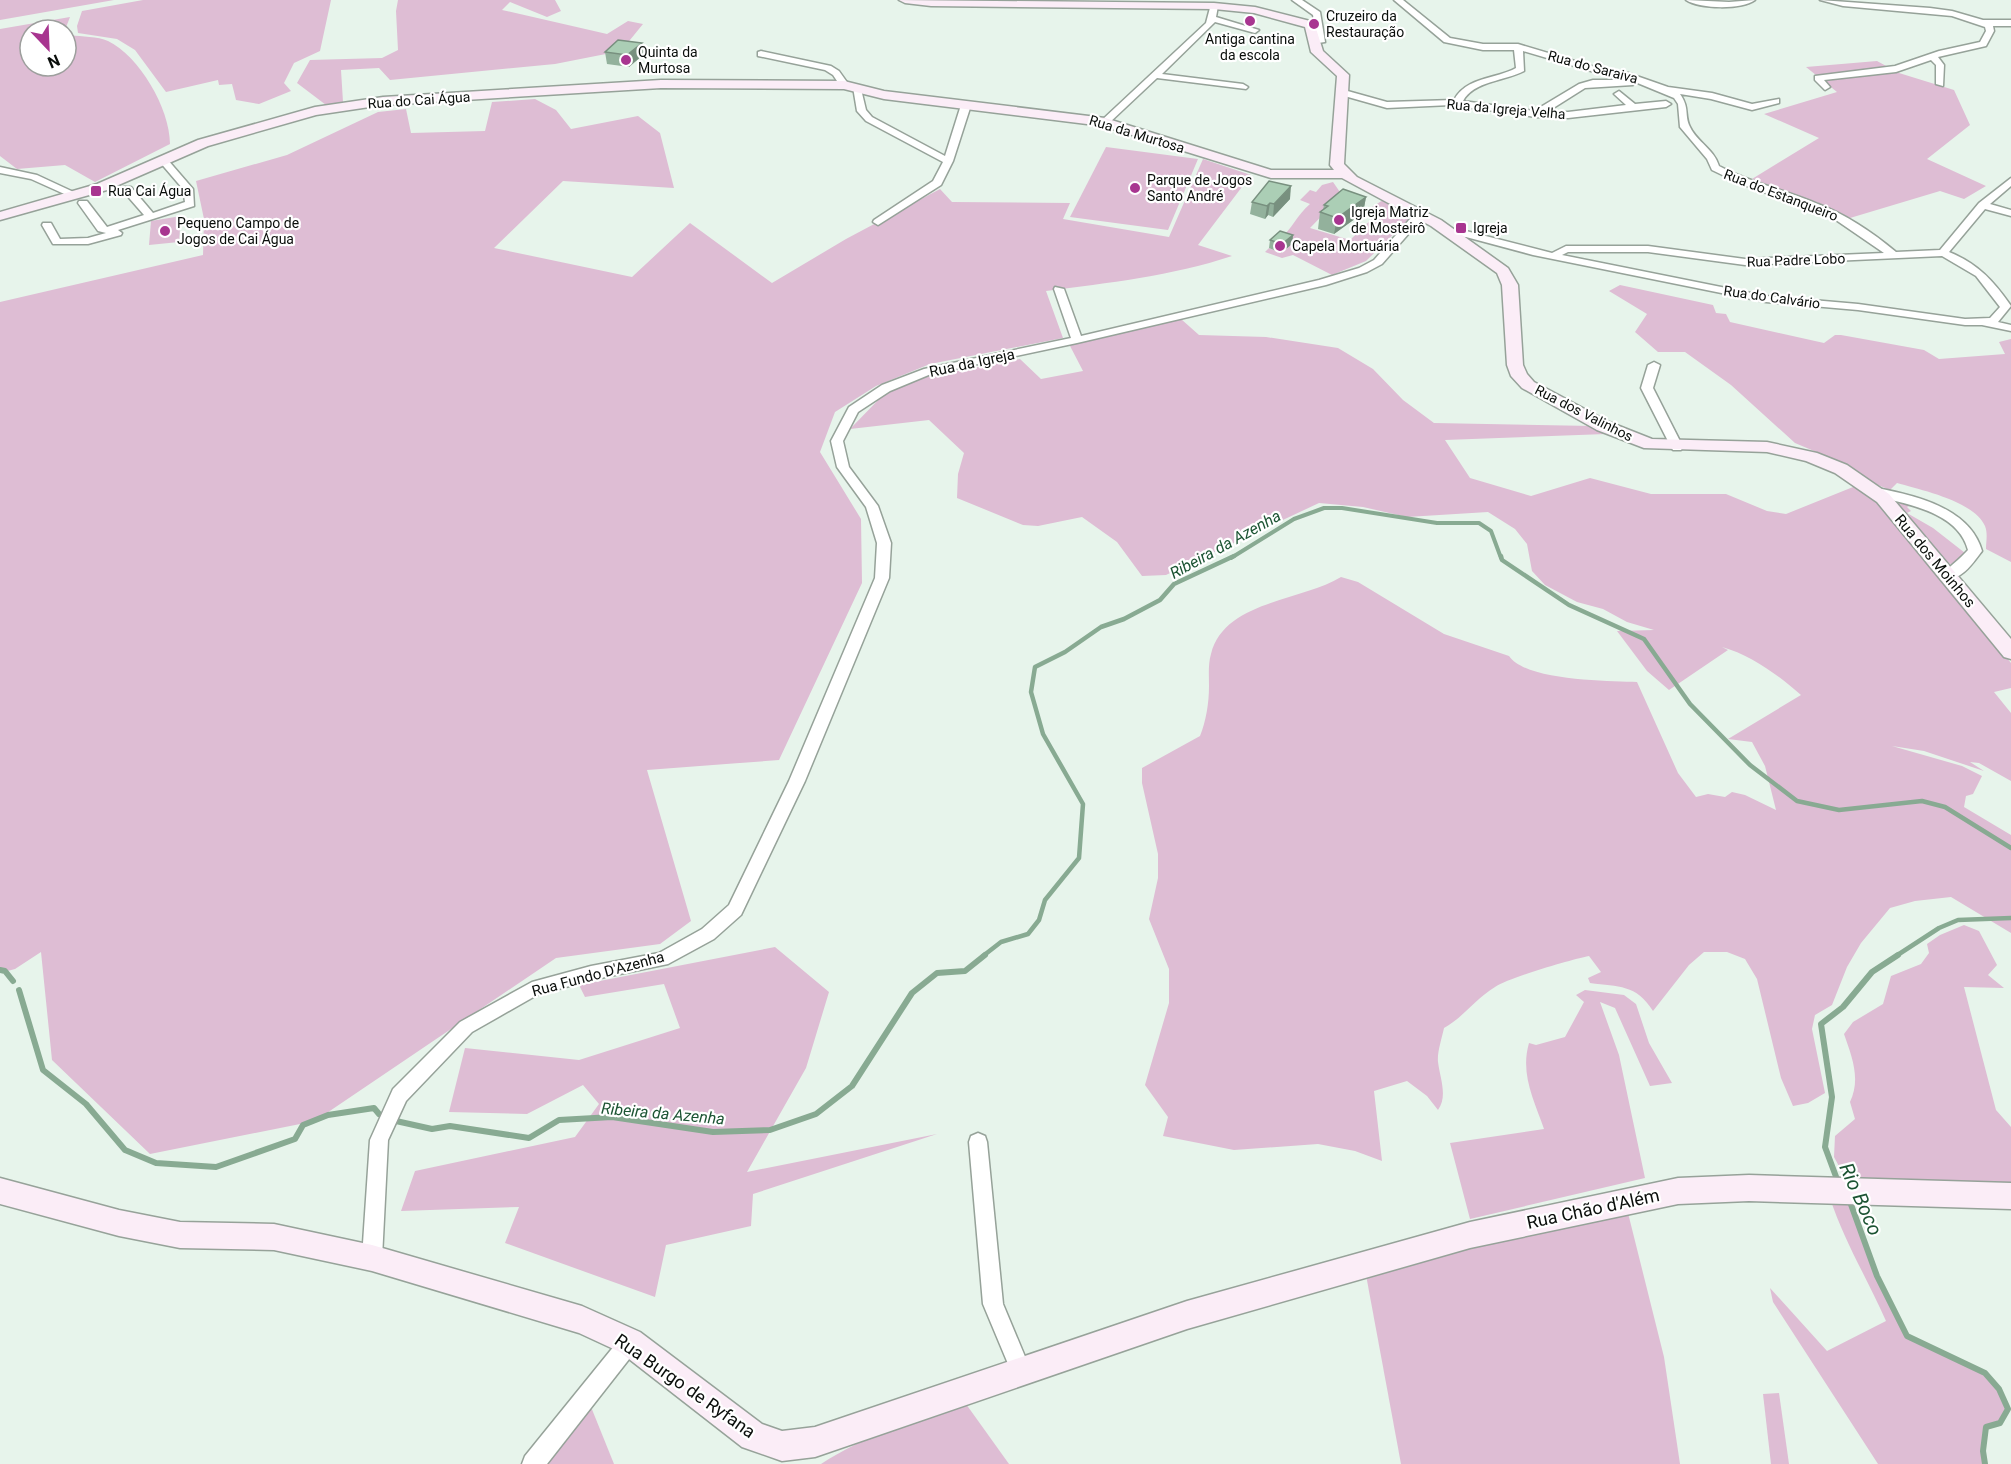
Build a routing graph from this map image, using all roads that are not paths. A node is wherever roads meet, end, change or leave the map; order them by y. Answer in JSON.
{"nodes":[{"id":1,"x":905,"y":0,"type":"edge"},
{"id":2,"x":1296,"y":0,"type":"edge"},
{"id":3,"x":1398,"y":0,"type":"edge"},
{"id":4,"x":1690,"y":0,"type":"edge"},
{"id":5,"x":1751,"y":0,"type":"edge"},
{"id":6,"x":1824,"y":0,"type":"edge"},
{"id":7,"x":1133,"y":2,"type":"edge"},
{"id":8,"x":1154,"y":2,"type":"edge"},
{"id":9,"x":1213,"y":12,"type":"junction"},
{"id":10,"x":1983,"y":23,"type":"junction"},
{"id":11,"x":2011,"y":23,"type":"edge"},
{"id":12,"x":1255,"y":30,"type":"dead end"},
{"id":13,"x":1314,"y":41,"type":"junction"},
{"id":14,"x":1518,"y":46,"type":"junction"},
{"id":15,"x":761,"y":54,"type":"dead end"},
{"id":16,"x":1933,"y":56,"type":"junction"},
{"id":17,"x":1153,"y":75,"type":"junction"},
{"id":18,"x":1940,"y":84,"type":"dead end"},
{"id":19,"x":850,"y":87,"type":"junction"},
{"id":20,"x":1243,"y":87,"type":"dead end"},
{"id":21,"x":1825,"y":87,"type":"dead end"},
{"id":22,"x":1667,"y":90,"type":"junction"},
{"id":23,"x":1344,"y":93,"type":"junction"},
{"id":24,"x":1619,"y":94,"type":"dead end"},
{"id":25,"x":1528,"y":101,"type":"dead end"},
{"id":26,"x":1776,"y":101,"type":"dead end"},
{"id":27,"x":1456,"y":103,"type":"junction"},
{"id":28,"x":1666,"y":104,"type":"dead end"},
{"id":29,"x":966,"y":105,"type":"junction"},
{"id":30,"x":1633,"y":107,"type":"junction"},
{"id":31,"x":1523,"y":113,"type":"junction"},
{"id":32,"x":1536,"y":114,"type":"junction"},
{"id":33,"x":1105,"y":122,"type":"junction"},
{"id":34,"x":164,"y":161,"type":"junction"},
{"id":35,"x":948,"y":161,"type":"junction"},
{"id":36,"x":0,"y":170,"type":"edge"},
{"id":37,"x":1345,"y":174,"type":"junction"},
{"id":38,"x":2011,"y":181,"type":"edge"},
{"id":39,"x":127,"y":189,"type":"dead end"},
{"id":40,"x":79,"y":199,"type":"junction"},
{"id":41,"x":1983,"y":205,"type":"junction"},
{"id":42,"x":2011,"y":213,"type":"edge"},
{"id":43,"x":0,"y":216,"type":"edge"},
{"id":44,"x":147,"y":218,"type":"junction"},
{"id":45,"x":1430,"y":220,"type":"junction"},
{"id":46,"x":878,"y":222,"type":"dead end"},
{"id":47,"x":47,"y":225,"type":"dead end"},
{"id":48,"x":1453,"y":234,"type":"junction"},
{"id":49,"x":1943,"y":253,"type":"junction"},
{"id":50,"x":1551,"y":255,"type":"junction"},
{"id":51,"x":1896,"y":257,"type":"junction"},
{"id":52,"x":1059,"y":288,"type":"dead end"},
{"id":53,"x":1978,"y":321,"type":"junction"},
{"id":54,"x":2011,"y":328,"type":"edge"},
{"id":55,"x":1077,"y":340,"type":"junction"},
{"id":56,"x":1654,"y":365,"type":"dead end"},
{"id":57,"x":1677,"y":447,"type":"junction"},
{"id":58,"x":1853,"y":476,"type":"joint"},
{"id":59,"x":1876,"y":492,"type":"junction"},
{"id":60,"x":1948,"y":575,"type":"junction"},
{"id":61,"x":2011,"y":652,"type":"edge"},
{"id":62,"x":767,"y":846,"type":"joint"},
{"id":63,"x":978,"y":1142,"type":"dead end"},
{"id":64,"x":0,"y":1191,"type":"edge"},
{"id":65,"x":2011,"y":1196,"type":"edge"},
{"id":66,"x":372,"y":1258,"type":"junction"},
{"id":67,"x":1187,"y":1315,"type":"joint"},
{"id":68,"x":630,"y":1342,"type":"junction"},
{"id":69,"x":1021,"y":1371,"type":"junction"},
{"id":70,"x":533,"y":1464,"type":"edge"}],
"edges":[{"from":1,"to":7,"type":"main road"},
{"from":2,"to":13,"type":"street"},
{"from":3,"to":14,"type":"street","name":"Rua do Saraiva"},
{"from":4,"to":5,"type":"street"},
{"from":6,"to":10,"type":"street"},
{"from":7,"to":8,"type":"main road"},
{"from":8,"to":9,"type":"main road"},
{"from":9,"to":12,"type":"street"},
{"from":9,"to":13,"type":"main road"},
{"from":9,"to":17,"type":"street"},
{"from":10,"to":11,"type":"street"},
{"from":10,"to":16,"type":"street"},
{"from":13,"to":23,"type":"main road"},
{"from":14,"to":22,"type":"street","name":"Rua do Saraiva"},
{"from":14,"to":27,"type":"street"},
{"from":15,"to":19,"type":"street"},
{"from":16,"to":18,"type":"street"},
{"from":16,"to":21,"type":"street"},
{"from":17,"to":20,"type":"street"},
{"from":17,"to":33,"type":"street"},
{"from":19,"to":29,"type":"main road","name":"Rua da Murtosa"},
{"from":19,"to":34,"type":"main road","name":"Rua do Cai Água"},
{"from":19,"to":35,"type":"street"},
{"from":22,"to":26,"type":"street"},
{"from":22,"to":32,"type":"street"},
{"from":22,"to":51,"type":"street","name":"Rua do Estanqueiro"},
{"from":23,"to":27,"type":"street","name":"Rua da Igreja Velha"},
{"from":23,"to":37,"type":"main road"},
{"from":24,"to":30,"type":"street"},
{"from":25,"to":31,"type":"street"},
{"from":27,"to":31,"type":"street","name":"Rua da Igreja Velha"},
{"from":28,"to":30,"type":"street","name":"Rua da Igreja Velha"},
{"from":29,"to":33,"type":"main road","name":"Rua da Murtosa"},
{"from":29,"to":35,"type":"street"},
{"from":30,"to":32,"type":"street","name":"Rua da Igreja Velha"},
{"from":31,"to":32,"type":"street","name":"Rua da Igreja Velha"},
{"from":33,"to":37,"type":"main road","name":"Rua da Murtosa"},
{"from":34,"to":40,"type":"main road","name":"Rua do Cai Água"},
{"from":34,"to":44,"type":"street"},
{"from":35,"to":46,"type":"street"},
{"from":36,"to":40,"type":"street"},
{"from":37,"to":45,"type":"main road","name":"Rua dos Valinhos"},
{"from":38,"to":41,"type":"street"},
{"from":39,"to":44,"type":"street"},
{"from":40,"to":43,"type":"main road","name":"Rua do Cai Água"},
{"from":40,"to":44,"type":"street"},
{"from":41,"to":42,"type":"street"},
{"from":41,"to":49,"type":"street"},
{"from":44,"to":47,"type":"street"},
{"from":45,"to":48,"type":"main road","name":"Rua dos Valinhos"},
{"from":45,"to":55,"type":"street","name":"Rua da Igreja"},
{"from":48,"to":50,"type":"street","name":"Rua do Calvário"},
{"from":48,"to":57,"type":"main road","name":"Rua dos Valinhos"},
{"from":49,"to":51,"type":"street","name":"Rua Padre Lobo"},
{"from":49,"to":53,"type":"street","name":"Rua do Calvário"},
{"from":50,"to":51,"type":"street","name":"Rua Padre Lobo"},
{"from":50,"to":53,"type":"street","name":"Rua do Calvário"},
{"from":52,"to":55,"type":"street"},
{"from":53,"to":54,"type":"street"},
{"from":55,"to":62,"type":"street","name":"Rua da Igreja"},
{"from":56,"to":57,"type":"street"},
{"from":57,"to":58,"type":"main road","name":"Rua dos Valinhos"},
{"from":58,"to":59,"type":"main road","name":"Rua dos Moinhos"},
{"from":59,"to":60,"type":"main road","name":"Rua dos Moinhos"},
{"from":59,"to":60,"type":"street"},
{"from":60,"to":61,"type":"main road","name":"Rua dos Moinhos"},
{"from":62,"to":66,"type":"street","name":"Rua Fundo D'Azenha"},
{"from":63,"to":69,"type":"street"},
{"from":64,"to":66,"type":"main road","name":"Rua Burgo de Ryfana"},
{"from":65,"to":67,"type":"main road","name":"Rua Chão d'Além"},
{"from":66,"to":68,"type":"main road","name":"Rua Burgo de Ryfana"},
{"from":67,"to":69,"type":"main road","name":"Rua Burgo de Ryfana"},
{"from":68,"to":69,"type":"main road","name":"Rua Burgo de Ryfana"},
{"from":68,"to":70,"type":"street"}]}
